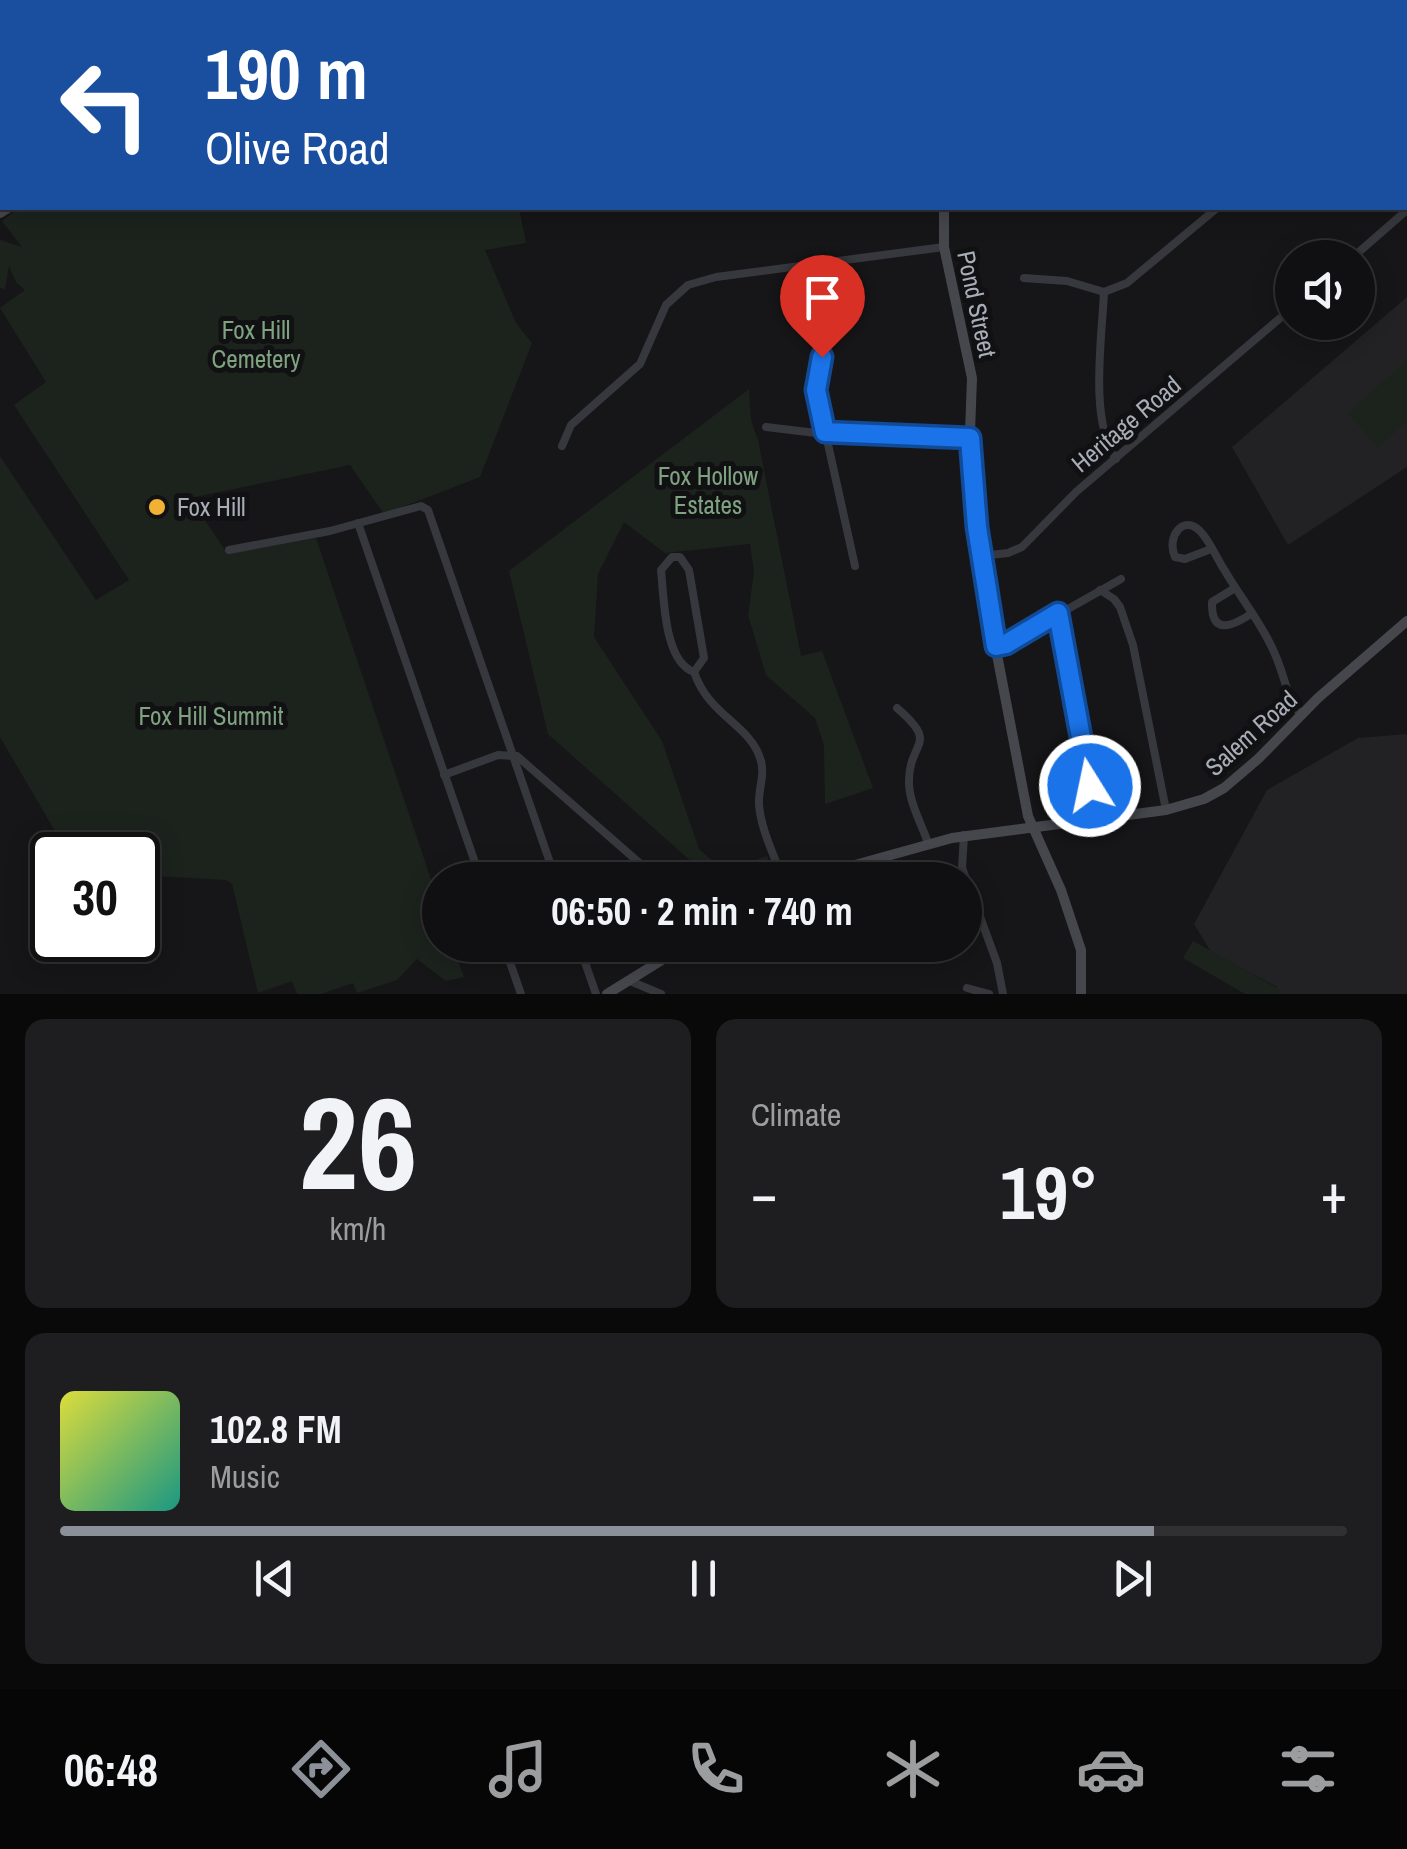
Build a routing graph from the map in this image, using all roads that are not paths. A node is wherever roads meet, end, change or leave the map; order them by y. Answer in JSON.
{"nodes":[{"id":1,"x":944,"y":210,"type":"edge"},
{"id":2,"x":1215,"y":210,"type":"edge"},
{"id":3,"x":1407,"y":210,"type":"edge"},
{"id":4,"x":1373,"y":240,"type":"edge"},
{"id":5,"x":944,"y":247,"type":"junction"},
{"id":6,"x":815,"y":265,"type":"junction"},
{"id":7,"x":1024,"y":278,"type":"dead end"},
{"id":8,"x":1104,"y":292,"type":"junction"},
{"id":9,"x":1275,"y":323,"type":"edge"},
{"id":10,"x":766,"y":428,"type":"dead end"},
{"id":11,"x":825,"y":432,"type":"junction"},
{"id":12,"x":970,"y":438,"type":"junction"},
{"id":13,"x":562,"y":446,"type":"dead end"},
{"id":14,"x":1116,"y":459,"type":"junction"},
{"id":15,"x":358,"y":523,"type":"junction"},
{"id":16,"x":1212,"y":549,"type":"junction"},
{"id":17,"x":230,"y":550,"type":"dead end"},
{"id":18,"x":982,"y":556,"type":"junction"},
{"id":19,"x":854,"y":566,"type":"dead end"},
{"id":20,"x":1121,"y":578,"type":"dead end"},
{"id":21,"x":1235,"y":588,"type":"junction"},
{"id":22,"x":1100,"y":590,"type":"junction"},
{"id":23,"x":1058,"y":613,"type":"junction"},
{"id":24,"x":1251,"y":614,"type":"junction"},
{"id":25,"x":1407,"y":621,"type":"edge"},
{"id":26,"x":996,"y":646,"type":"junction"},
{"id":27,"x":694,"y":672,"type":"junction"},
{"id":28,"x":897,"y":708,"type":"dead end"},
{"id":29,"x":1301,"y":717,"type":"junction"},
{"id":30,"x":513,"y":755,"type":"junction"},
{"id":31,"x":444,"y":774,"type":"junction"},
{"id":32,"x":1166,"y":810,"type":"junction"},
{"id":33,"x":1096,"y":818,"type":"junction"},
{"id":34,"x":1032,"y":825,"type":"junction"},
{"id":35,"x":964,"y":835,"type":"junction"},
{"id":36,"x":928,"y":843,"type":"junction"},
{"id":37,"x":475,"y":862,"type":"edge"},
{"id":38,"x":550,"y":862,"type":"edge"},
{"id":39,"x":636,"y":862,"type":"edge"},
{"id":40,"x":778,"y":862,"type":"edge"},
{"id":41,"x":863,"y":862,"type":"edge"},
{"id":42,"x":510,"y":962,"type":"edge"},
{"id":43,"x":585,"y":962,"type":"edge"},
{"id":44,"x":660,"y":962,"type":"edge"},
{"id":45,"x":630,"y":981,"type":"junction"},
{"id":46,"x":967,"y":988,"type":"dead end"},
{"id":47,"x":521,"y":994,"type":"edge"},
{"id":48,"x":596,"y":994,"type":"edge"},
{"id":49,"x":607,"y":994,"type":"edge"},
{"id":50,"x":661,"y":994,"type":"edge"},
{"id":51,"x":989,"y":994,"type":"edge"},
{"id":52,"x":1003,"y":994,"type":"edge"},
{"id":53,"x":1081,"y":994,"type":"edge"}],
"edges":[{"from":1,"to":5,"type":"street","name":"Pond Street"},
{"from":2,"to":8,"type":"street"},
{"from":3,"to":4,"type":"street"},
{"from":5,"to":6,"type":"street"},
{"from":5,"to":12,"type":"street","name":"Pond Street"},
{"from":6,"to":11,"type":"street"},
{"from":6,"to":13,"type":"street"},
{"from":7,"to":8,"type":"street"},
{"from":8,"to":14,"type":"street"},
{"from":9,"to":14,"type":"street","name":"Heritage Road"},
{"from":10,"to":11,"type":"street"},
{"from":11,"to":12,"type":"street"},
{"from":11,"to":19,"type":"street"},
{"from":12,"to":18,"type":"street","name":"Pond Street"},
{"from":14,"to":18,"type":"street","name":"Heritage Road"},
{"from":15,"to":17,"type":"street"},
{"from":15,"to":30,"type":"street"},
{"from":15,"to":31,"type":"street"},
{"from":16,"to":16,"type":"street"},
{"from":16,"to":21,"type":"street"},
{"from":18,"to":26,"type":"street","name":"Pond Street"},
{"from":20,"to":22,"type":"street"},
{"from":21,"to":24,"type":"street"},
{"from":21,"to":24,"type":"street"},
{"from":22,"to":23,"type":"street"},
{"from":22,"to":32,"type":"street"},
{"from":23,"to":26,"type":"street"},
{"from":23,"to":33,"type":"street"},
{"from":24,"to":29,"type":"street"},
{"from":25,"to":29,"type":"street","name":"Salem Road"},
{"from":26,"to":34,"type":"street","name":"Pond Street"},
{"from":27,"to":27,"type":"street"},
{"from":27,"to":40,"type":"street"},
{"from":28,"to":36,"type":"street"},
{"from":29,"to":32,"type":"street","name":"Salem Road"},
{"from":30,"to":31,"type":"street"},
{"from":30,"to":38,"type":"street"},
{"from":30,"to":39,"type":"street"},
{"from":31,"to":37,"type":"street"},
{"from":32,"to":33,"type":"street","name":"Salem Road"},
{"from":33,"to":34,"type":"street","name":"Salem Road"},
{"from":34,"to":35,"type":"street","name":"Salem Road"},
{"from":34,"to":53,"type":"street","name":"Pond Street"},
{"from":35,"to":36,"type":"street","name":"Salem Road"},
{"from":35,"to":52,"type":"street"},
{"from":36,"to":41,"type":"street","name":"Salem Road"},
{"from":42,"to":47,"type":"street"},
{"from":43,"to":48,"type":"street"},
{"from":44,"to":45,"type":"street"},
{"from":45,"to":49,"type":"street"},
{"from":45,"to":50,"type":"street"},
{"from":46,"to":51,"type":"street"}]}
